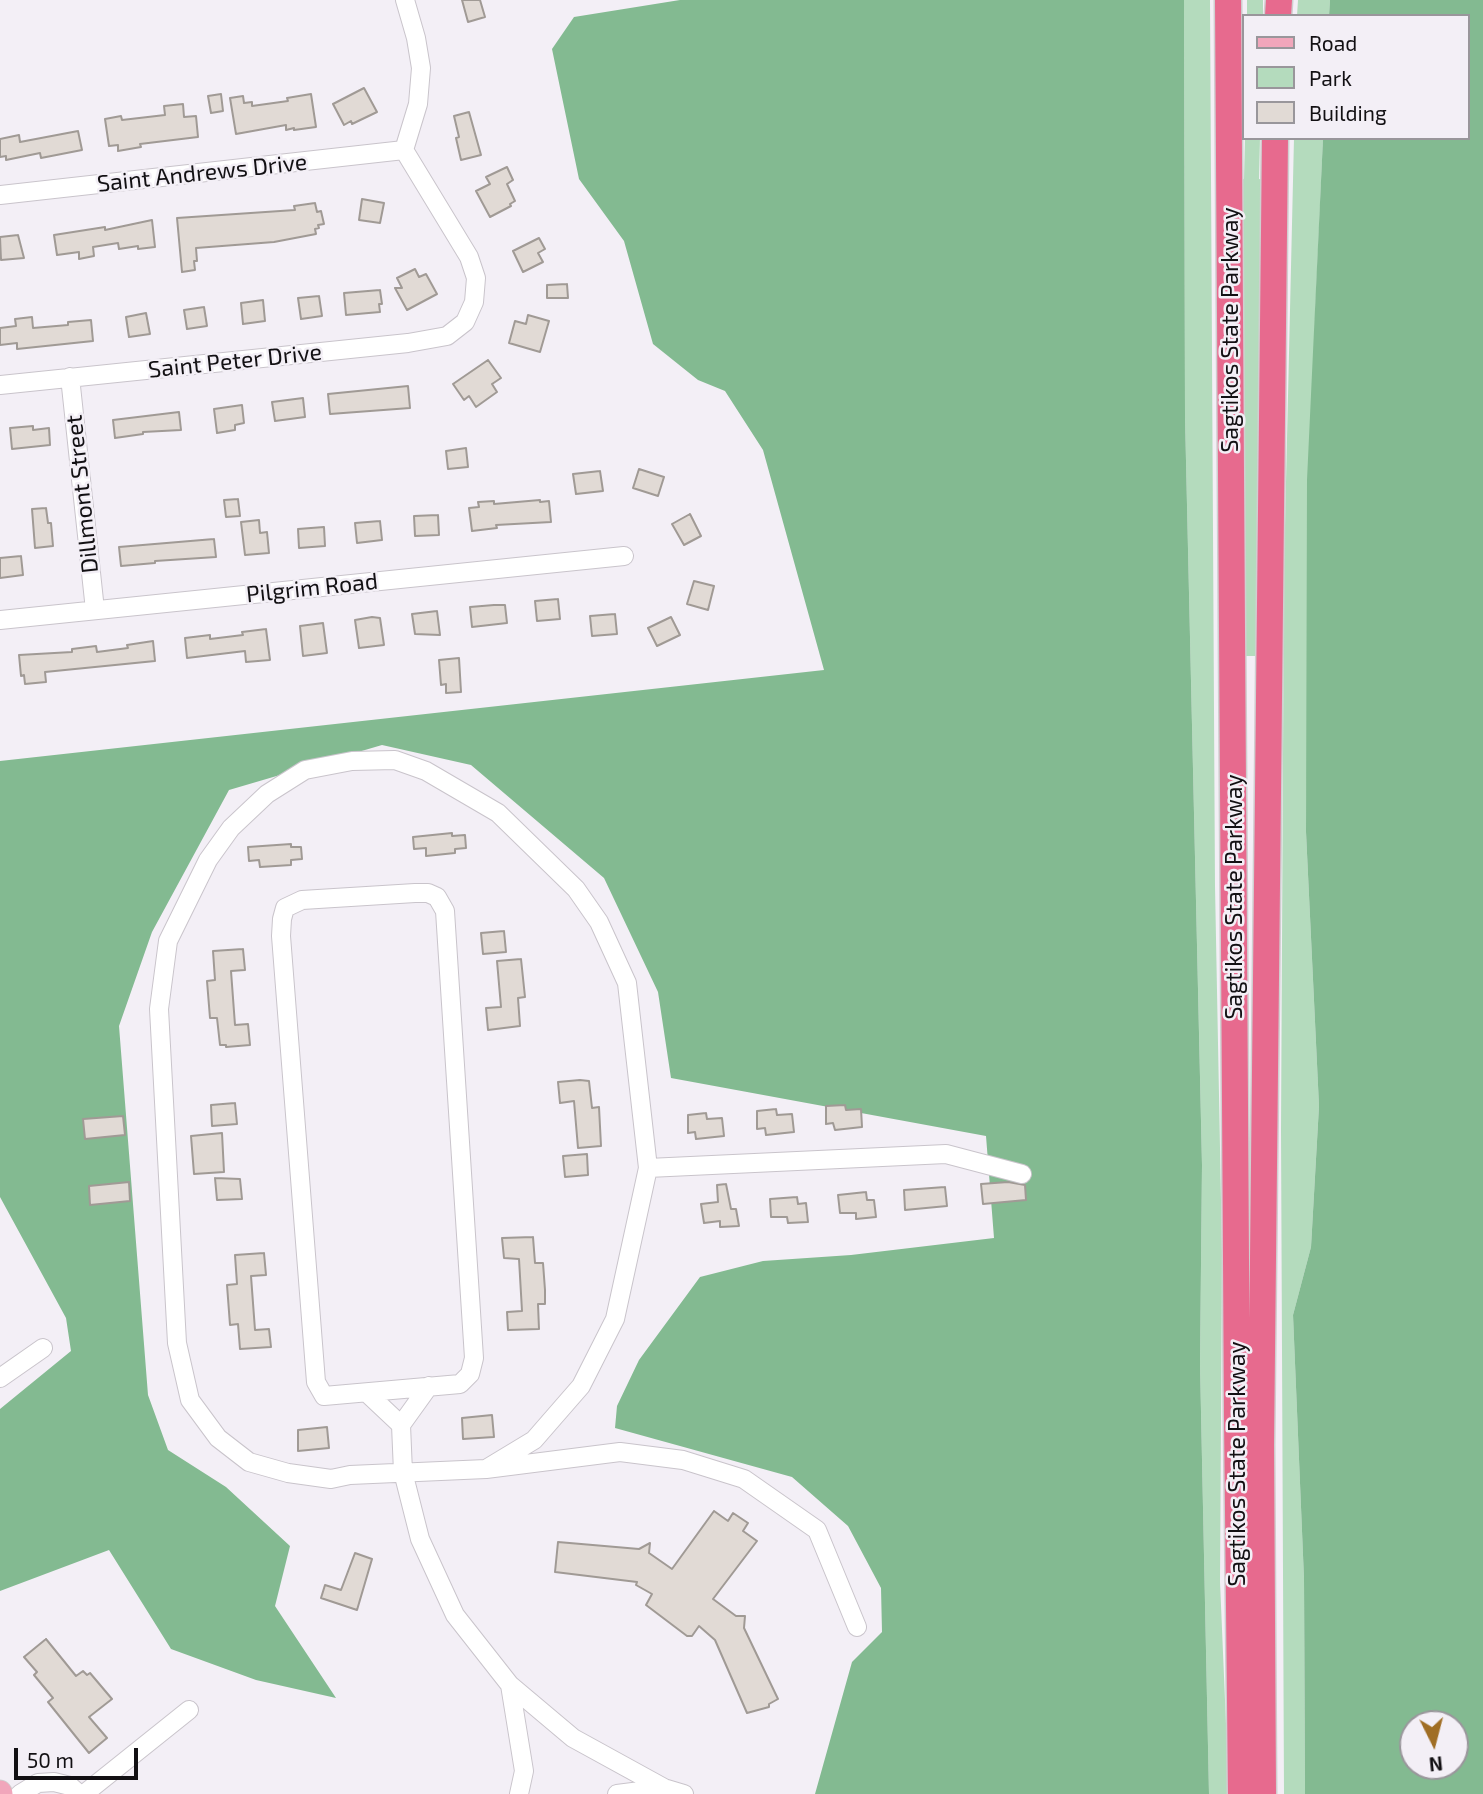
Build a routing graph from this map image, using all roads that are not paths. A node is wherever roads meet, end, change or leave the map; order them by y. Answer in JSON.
{"nodes":[{"id":1,"x":405,"y":0,"type":"edge"},
{"id":2,"x":1228,"y":0,"type":"edge"},
{"id":3,"x":1275,"y":140,"type":"edge"},
{"id":4,"x":404,"y":150,"type":"junction"},
{"id":5,"x":0,"y":195,"type":"edge"},
{"id":6,"x":69,"y":377,"type":"junction"},
{"id":7,"x":0,"y":385,"type":"edge"},
{"id":8,"x":624,"y":556,"type":"dead end"},
{"id":9,"x":95,"y":610,"type":"junction"},
{"id":10,"x":0,"y":621,"type":"edge"},
{"id":11,"x":648,"y":1168,"type":"junction"},
{"id":12,"x":1022,"y":1174,"type":"dead end"},
{"id":13,"x":43,"y":1348,"type":"dead end"},
{"id":14,"x":0,"y":1378,"type":"edge"},
{"id":15,"x":429,"y":1386,"type":"junction"},
{"id":16,"x":367,"y":1393,"type":"junction"},
{"id":17,"x":401,"y":1425,"type":"junction"},
{"id":18,"x":486,"y":1469,"type":"junction"},
{"id":19,"x":403,"y":1472,"type":"junction"},
{"id":20,"x":857,"y":1627,"type":"dead end"},
{"id":21,"x":510,"y":1685,"type":"junction"},
{"id":22,"x":189,"y":1710,"type":"dead end"},
{"id":23,"x":664,"y":1788,"type":"junction"},
{"id":24,"x":20,"y":1794,"type":"edge"},
{"id":25,"x":81,"y":1794,"type":"edge"},
{"id":26,"x":519,"y":1794,"type":"edge"},
{"id":27,"x":617,"y":1794,"type":"edge"},
{"id":28,"x":684,"y":1794,"type":"edge"},
{"id":29,"x":1241,"y":1794,"type":"edge"},
{"id":30,"x":1263,"y":1794,"type":"edge"}],
"edges":[{"from":1,"to":4,"type":"street"},
{"from":2,"to":29,"type":"highway","name":"Sagtikos State Parkway"},
{"from":3,"to":30,"type":"highway","name":"Sagtikos State Parkway"},
{"from":4,"to":5,"type":"street","name":"Saint Andrews Drive"},
{"from":4,"to":6,"type":"street","name":"Saint Peter Drive"},
{"from":6,"to":7,"type":"street","name":"Saint Peter Drive"},
{"from":6,"to":9,"type":"street","name":"Dillmont Street"},
{"from":8,"to":9,"type":"street","name":"Pilgrim Road"},
{"from":9,"to":10,"type":"street","name":"Pilgrim Road"},
{"from":11,"to":12,"type":"street"},
{"from":11,"to":18,"type":"street"},
{"from":11,"to":19,"type":"street"},
{"from":13,"to":14,"type":"street"},
{"from":15,"to":16,"type":"street"},
{"from":15,"to":16,"type":"street"},
{"from":15,"to":17,"type":"street"},
{"from":16,"to":17,"type":"street"},
{"from":17,"to":19,"type":"street"},
{"from":18,"to":19,"type":"street"},
{"from":18,"to":20,"type":"street"},
{"from":19,"to":21,"type":"street"},
{"from":21,"to":23,"type":"street"},
{"from":21,"to":26,"type":"street"},
{"from":22,"to":25,"type":"street"},
{"from":23,"to":27,"type":"street"},
{"from":23,"to":28,"type":"street"},
{"from":24,"to":25,"type":"street"}]}
